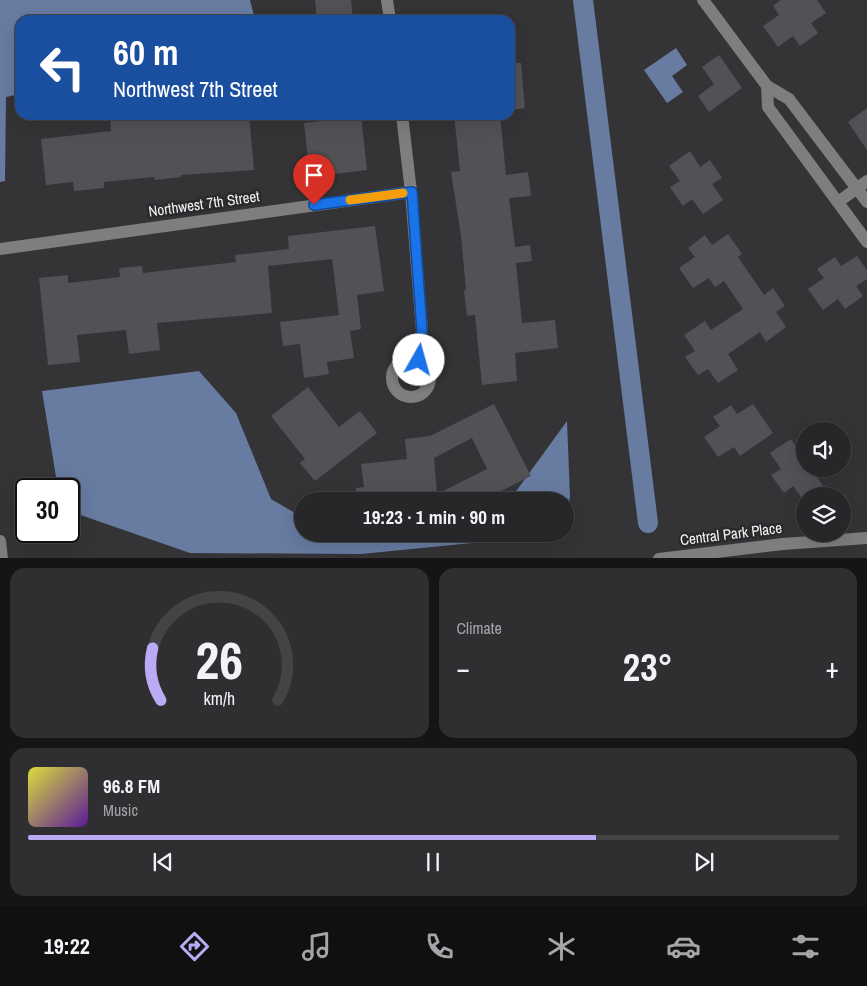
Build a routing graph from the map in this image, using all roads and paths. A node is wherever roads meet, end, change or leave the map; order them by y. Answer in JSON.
{"nodes":[{"id":1,"x":387,"y":0,"type":"edge"},
{"id":2,"x":703,"y":0,"type":"edge"},
{"id":3,"x":389,"y":15,"type":"edge"},
{"id":4,"x":767,"y":86,"type":"junction"},
{"id":5,"x":403,"y":120,"type":"edge"},
{"id":6,"x":862,"y":184,"type":"edge"},
{"id":7,"x":412,"y":192,"type":"junction"},
{"id":8,"x":838,"y":202,"type":"junction"},
{"id":9,"x":867,"y":202,"type":"edge"},
{"id":10,"x":867,"y":242,"type":"edge"},
{"id":11,"x":0,"y":249,"type":"edge"},
{"id":12,"x":419,"y":360,"type":"dead end"},
{"id":13,"x":867,"y":538,"type":"edge"},
{"id":14,"x":0,"y":541,"type":"edge"},
{"id":15,"x":2,"y":558,"type":"edge"},
{"id":16,"x":659,"y":558,"type":"edge"}],
"edges":[{"from":1,"to":3,"type":"street"},
{"from":2,"to":4,"type":"street"},
{"from":4,"to":6,"type":"street"},
{"from":4,"to":8,"type":"street"},
{"from":5,"to":7,"type":"street"},
{"from":6,"to":8,"type":"street"},
{"from":6,"to":9,"type":"street"},
{"from":7,"to":11,"type":"street","name":"Northwest 7th Street"},
{"from":7,"to":12,"type":"street"},
{"from":8,"to":10,"type":"street"},
{"from":13,"to":16,"type":"street","name":"Central Park Place"},
{"from":14,"to":15,"type":"street"}]}
